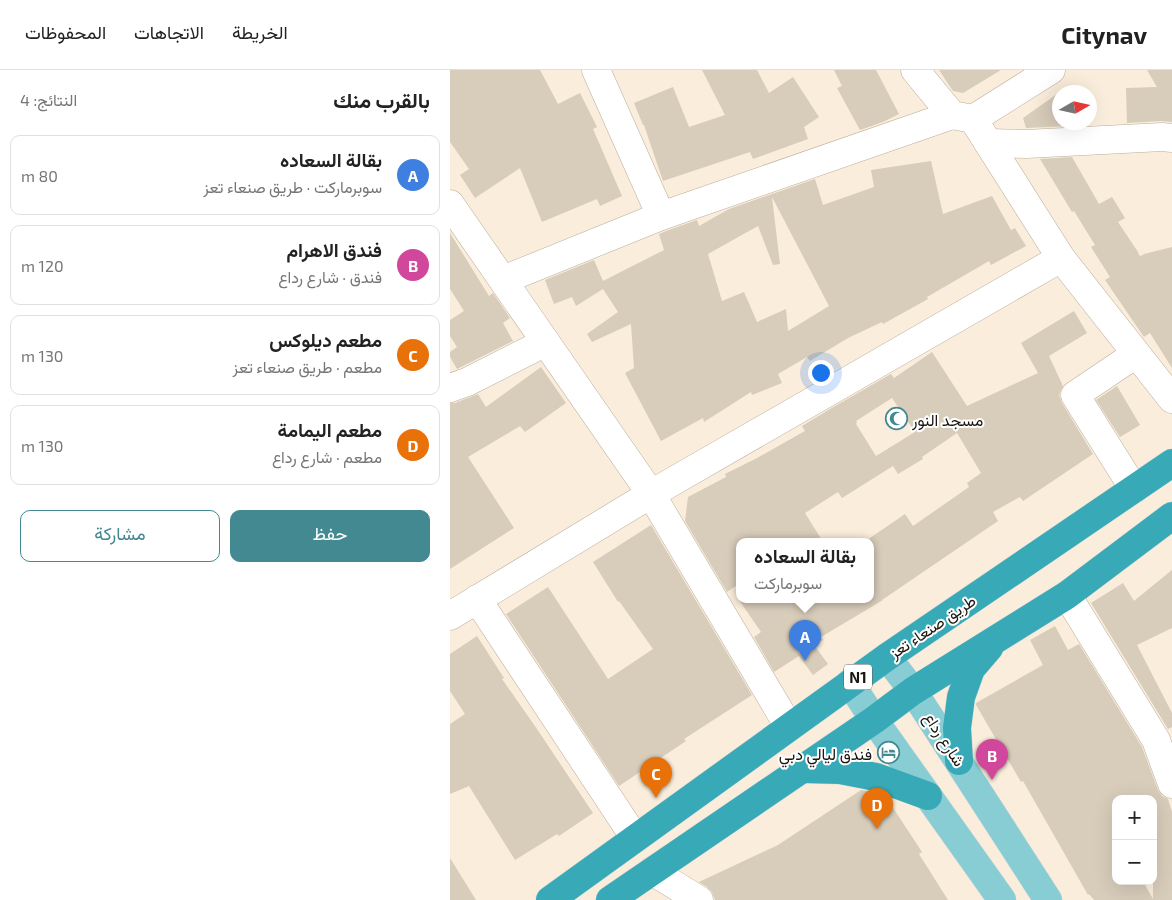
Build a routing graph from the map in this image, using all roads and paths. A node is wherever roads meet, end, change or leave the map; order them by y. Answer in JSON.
{"nodes":[{"id":1,"x":596,"y":70,"type":"edge"},
{"id":2,"x":915,"y":70,"type":"edge"},
{"id":3,"x":1051,"y":70,"type":"edge"},
{"id":4,"x":963,"y":117,"type":"junction"},
{"id":5,"x":1172,"y":138,"type":"edge"},
{"id":6,"x":988,"y":142,"type":"junction"},
{"id":7,"x":450,"y":204,"type":"edge"},
{"id":8,"x":661,"y":216,"type":"junction"},
{"id":9,"x":1061,"y":258,"type":"junction"},
{"id":10,"x":503,"y":280,"type":"junction"},
{"id":11,"x":546,"y":342,"type":"junction"},
{"id":12,"x":1136,"y":354,"type":"junction"},
{"id":13,"x":450,"y":388,"type":"edge"},
{"id":14,"x":1172,"y":399,"type":"edge"},
{"id":15,"x":1172,"y":463,"type":"edge"},
{"id":16,"x":1134,"y":489,"type":"junction"},
{"id":17,"x":651,"y":494,"type":"junction"},
{"id":18,"x":1172,"y":516,"type":"edge"},
{"id":19,"x":1067,"y":595,"type":"junction"},
{"id":20,"x":477,"y":599,"type":"junction"},
{"id":21,"x":450,"y":616,"type":"edge"},
{"id":22,"x":996,"y":639,"type":"junction"},
{"id":23,"x":887,"y":657,"type":"junction"},
{"id":24,"x":850,"y":683,"type":"junction"},
{"id":25,"x":913,"y":690,"type":"junction"},
{"id":26,"x":874,"y":720,"type":"junction"},
{"id":27,"x":789,"y":727,"type":"junction"},
{"id":28,"x":959,"y":761,"type":"junction"},
{"id":29,"x":803,"y":768,"type":"junction"},
{"id":30,"x":1172,"y":784,"type":"edge"},
{"id":31,"x":928,"y":796,"type":"junction"},
{"id":32,"x":636,"y":838,"type":"junction"},
{"id":33,"x":652,"y":871,"type":"junction"},
{"id":34,"x":550,"y":900,"type":"edge"},
{"id":35,"x":610,"y":900,"type":"edge"},
{"id":36,"x":699,"y":900,"type":"edge"},
{"id":37,"x":1002,"y":900,"type":"edge"},
{"id":38,"x":1048,"y":900,"type":"edge"}],
"edges":[{"from":1,"to":8,"type":"street"},
{"from":2,"to":4,"type":"street"},
{"from":3,"to":4,"type":"street"},
{"from":4,"to":6,"type":"street"},
{"from":4,"to":8,"type":"street"},
{"from":5,"to":6,"type":"street"},
{"from":6,"to":9,"type":"street"},
{"from":7,"to":10,"type":"street"},
{"from":8,"to":10,"type":"street"},
{"from":9,"to":12,"type":"street"},
{"from":9,"to":17,"type":"street"},
{"from":10,"to":11,"type":"street"},
{"from":11,"to":13,"type":"street"},
{"from":11,"to":17,"type":"street"},
{"from":12,"to":14,"type":"street"},
{"from":12,"to":16,"type":"street"},
{"from":15,"to":16,"type":"highway","name":"طريق صنعاء تعز","number":"N1"},
{"from":16,"to":23,"type":"highway","name":"طريق صنعاء تعز","number":"N1"},
{"from":17,"to":20,"type":"street"},
{"from":17,"to":27,"type":"street"},
{"from":18,"to":19,"type":"highway"},
{"from":19,"to":22,"type":"highway"},
{"from":19,"to":30,"type":"street"},
{"from":20,"to":21,"type":"street"},
{"from":20,"to":32,"type":"street"},
{"from":22,"to":25,"type":"highway"},
{"from":22,"to":28,"type":"highway"},
{"from":23,"to":24,"type":"highway","name":"طريق صنعاء تعز","number":"N1"},
{"from":23,"to":25,"type":"main road","name":"شارع رداع"},
{"from":24,"to":26,"type":"main road"},
{"from":24,"to":27,"type":"highway","name":"طريق صنعاء تعز","number":"N1"},
{"from":25,"to":26,"type":"highway"},
{"from":25,"to":28,"type":"main road","name":"شارع رداع"},
{"from":26,"to":29,"type":"highway"},
{"from":26,"to":31,"type":"main road"},
{"from":27,"to":32,"type":"highway","name":"طريق صنعاء تعز","number":"N1"},
{"from":28,"to":38,"type":"main road","name":"شارع رداع"},
{"from":29,"to":31,"type":"highway"},
{"from":29,"to":33,"type":"highway"},
{"from":31,"to":37,"type":"main road"},
{"from":32,"to":34,"type":"highway","name":"طريق صنعاء تعز","number":"N1"},
{"from":33,"to":35,"type":"highway"},
{"from":33,"to":36,"type":"street"}]}
